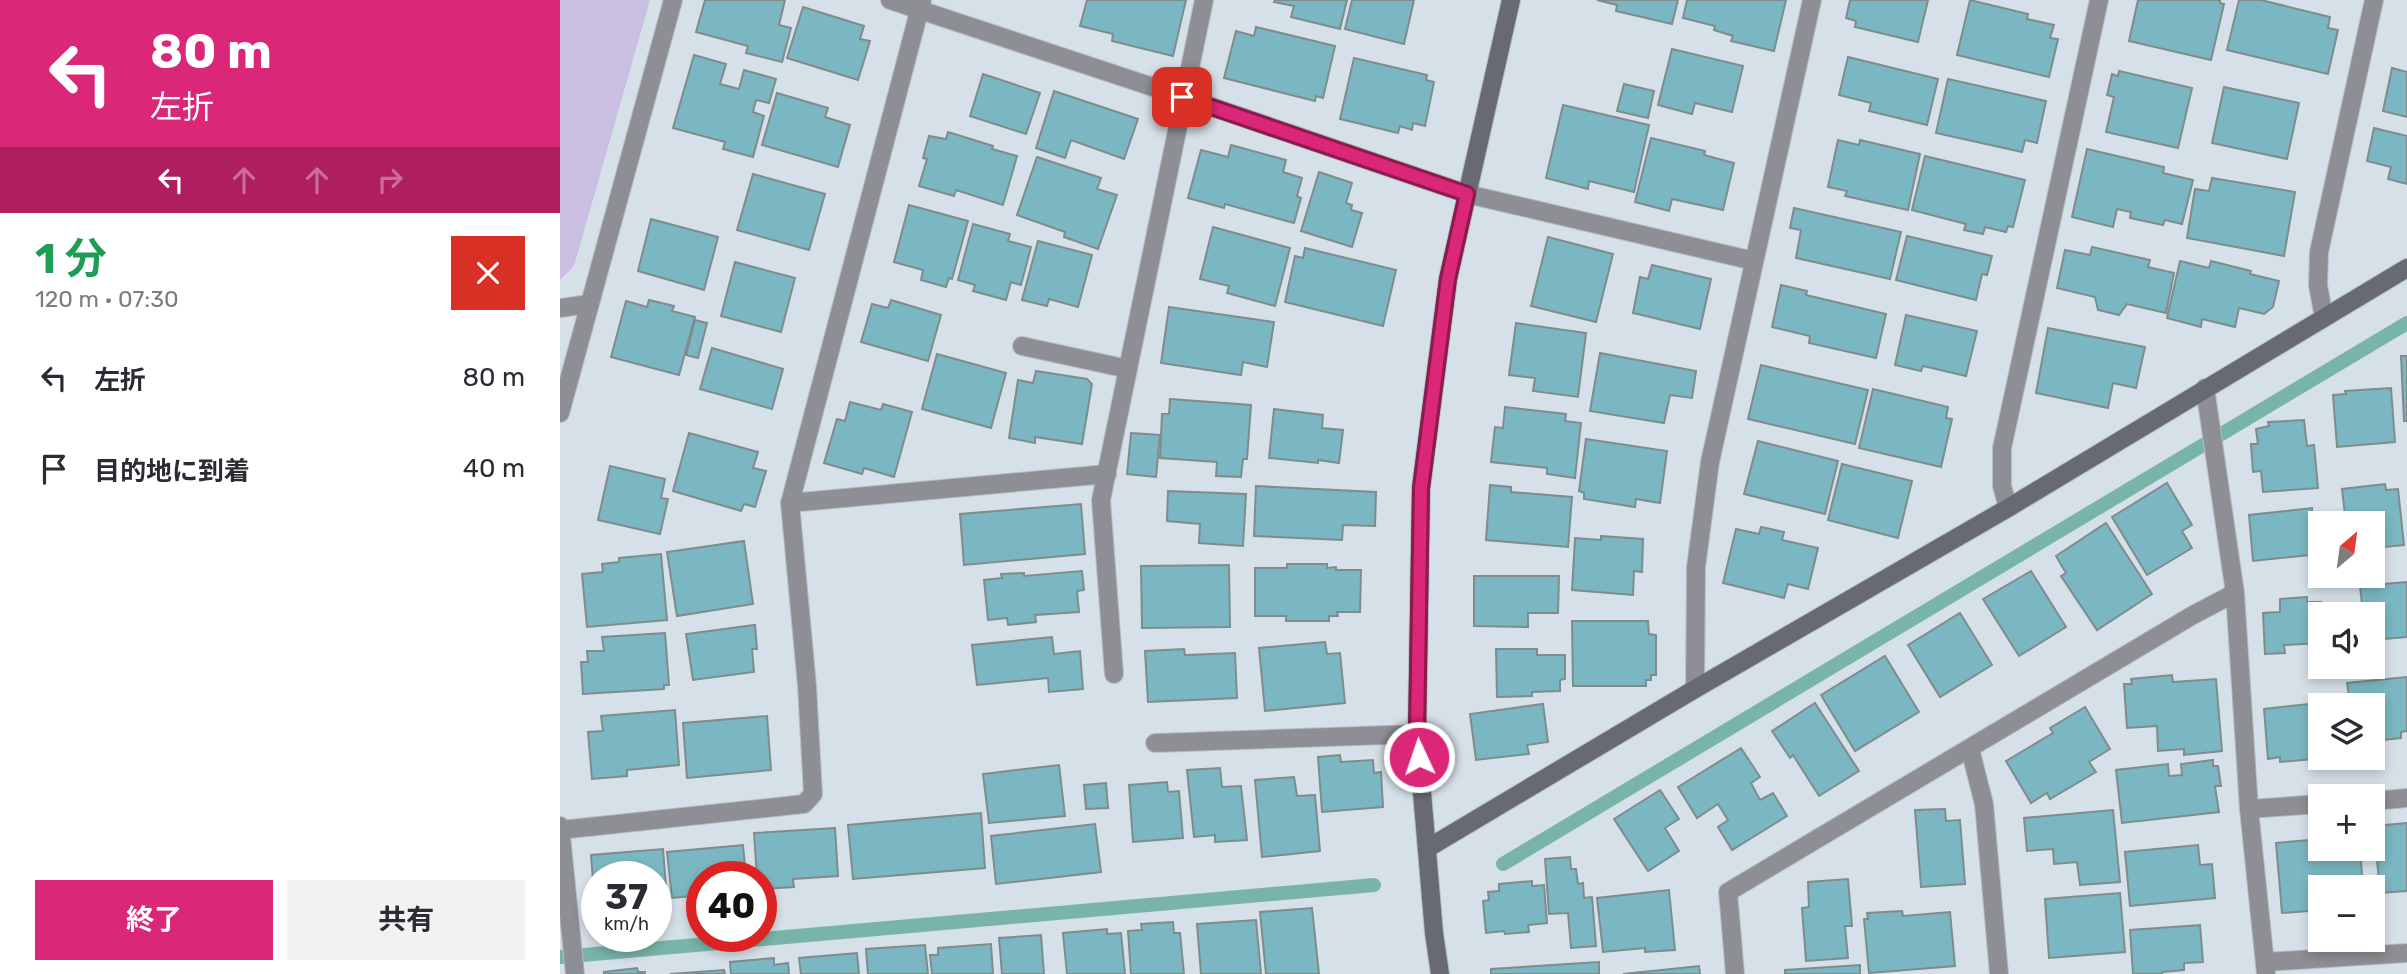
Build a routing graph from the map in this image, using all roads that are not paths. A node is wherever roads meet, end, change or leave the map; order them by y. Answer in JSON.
{"nodes":[{"id":1,"x":673,"y":0,"type":"edge"},
{"id":2,"x":890,"y":0,"type":"edge"},
{"id":3,"x":1204,"y":0,"type":"edge"},
{"id":4,"x":1511,"y":0,"type":"edge"},
{"id":5,"x":1812,"y":0,"type":"edge"},
{"id":6,"x":2099,"y":0,"type":"edge"},
{"id":7,"x":2374,"y":0,"type":"edge"},
{"id":8,"x":921,"y":5,"type":"edge"},
{"id":9,"x":1182,"y":97,"type":"junction"},
{"id":10,"x":1467,"y":194,"type":"junction"},
{"id":11,"x":1754,"y":261,"type":"junction"},
{"id":12,"x":2407,"y":268,"type":"edge"},
{"id":13,"x":589,"y":304,"type":"junction"},
{"id":14,"x":560,"y":307,"type":"edge"},
{"id":15,"x":2324,"y":318,"type":"junction"},
{"id":16,"x":1022,"y":346,"type":"dead end"},
{"id":17,"x":1128,"y":369,"type":"junction"},
{"id":18,"x":2205,"y":388,"type":"junction"},
{"id":19,"x":560,"y":413,"type":"edge"},
{"id":20,"x":1107,"y":474,"type":"junction"},
{"id":21,"x":790,"y":503,"type":"junction"},
{"id":22,"x":2008,"y":508,"type":"junction"},
{"id":23,"x":2235,"y":593,"type":"junction"},
{"id":24,"x":1114,"y":674,"type":"dead end"},
{"id":25,"x":1695,"y":689,"type":"junction"},
{"id":26,"x":1417,"y":734,"type":"junction"},
{"id":27,"x":1156,"y":743,"type":"dead end"},
{"id":28,"x":1970,"y":749,"type":"junction"},
{"id":29,"x":2407,"y":798,"type":"edge"},
{"id":30,"x":2385,"y":800,"type":"edge"},
{"id":31,"x":2308,"y":805,"type":"edge"},
{"id":32,"x":2249,"y":809,"type":"junction"},
{"id":33,"x":560,"y":828,"type":"edge"},
{"id":34,"x":1428,"y":848,"type":"junction"},
{"id":35,"x":2407,"y":953,"type":"edge"},
{"id":36,"x":2266,"y":968,"type":"edge"},
{"id":37,"x":575,"y":974,"type":"edge"},
{"id":38,"x":1440,"y":974,"type":"edge"},
{"id":39,"x":1735,"y":974,"type":"edge"},
{"id":40,"x":1999,"y":974,"type":"edge"}],
"edges":[{"from":1,"to":13,"type":"street"},
{"from":2,"to":8,"type":"street"},
{"from":3,"to":9,"type":"street"},
{"from":4,"to":10,"type":"street"},
{"from":5,"to":11,"type":"street"},
{"from":6,"to":22,"type":"street"},
{"from":7,"to":15,"type":"street"},
{"from":8,"to":9,"type":"street"},
{"from":8,"to":21,"type":"street"},
{"from":9,"to":10,"type":"street"},
{"from":9,"to":17,"type":"street"},
{"from":10,"to":11,"type":"street"},
{"from":10,"to":26,"type":"street"},
{"from":11,"to":25,"type":"street"},
{"from":12,"to":15,"type":"street"},
{"from":13,"to":14,"type":"street"},
{"from":13,"to":19,"type":"street"},
{"from":15,"to":18,"type":"street"},
{"from":16,"to":17,"type":"street"},
{"from":17,"to":20,"type":"street"},
{"from":18,"to":22,"type":"street"},
{"from":18,"to":23,"type":"street"},
{"from":20,"to":21,"type":"street"},
{"from":20,"to":24,"type":"street"},
{"from":21,"to":33,"type":"street"},
{"from":22,"to":25,"type":"street"},
{"from":23,"to":28,"type":"street"},
{"from":23,"to":32,"type":"street"},
{"from":25,"to":34,"type":"street"},
{"from":26,"to":27,"type":"street"},
{"from":26,"to":34,"type":"street"},
{"from":28,"to":39,"type":"street"},
{"from":28,"to":40,"type":"street"},
{"from":29,"to":30,"type":"street"},
{"from":31,"to":32,"type":"street"},
{"from":32,"to":36,"type":"street"},
{"from":33,"to":37,"type":"street"},
{"from":34,"to":38,"type":"street"},
{"from":35,"to":36,"type":"street"}]}
